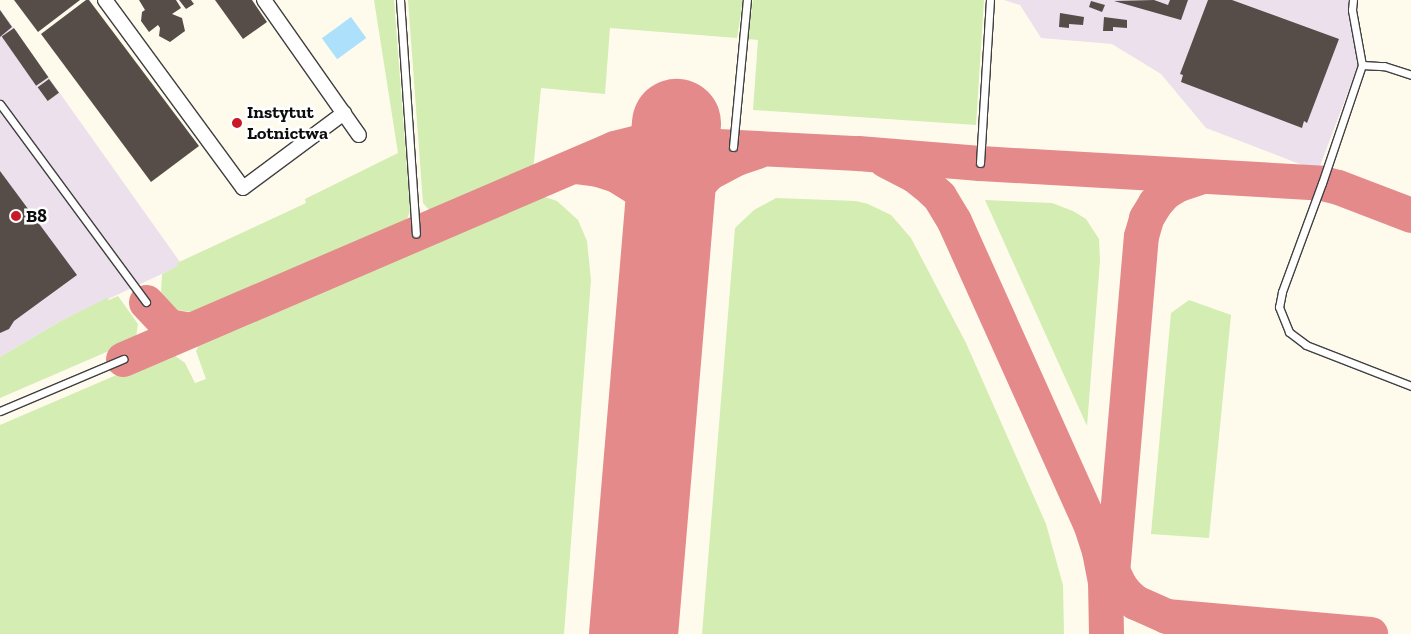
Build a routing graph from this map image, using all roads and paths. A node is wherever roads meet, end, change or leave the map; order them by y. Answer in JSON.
{"nodes":[{"id":1,"x":105,"y":0,"type":"edge"},
{"id":2,"x":264,"y":0,"type":"edge"},
{"id":3,"x":400,"y":0,"type":"edge"},
{"id":4,"x":747,"y":0,"type":"edge"},
{"id":5,"x":990,"y":0,"type":"edge"},
{"id":6,"x":1353,"y":0,"type":"edge"},
{"id":7,"x":1362,"y":64,"type":"junction"},
{"id":8,"x":1411,"y":74,"type":"edge"},
{"id":9,"x":0,"y":104,"type":"edge"},
{"id":10,"x":344,"y":112,"type":"junction"},
{"id":11,"x":359,"y":135,"type":"dead end"},
{"id":12,"x":733,"y":147,"type":"dead end"},
{"id":13,"x":980,"y":163,"type":"dead end"},
{"id":14,"x":416,"y":233,"type":"dead end"},
{"id":15,"x":146,"y":302,"type":"dead end"},
{"id":16,"x":123,"y":358,"type":"dead end"},
{"id":17,"x":1411,"y":386,"type":"edge"},
{"id":18,"x":0,"y":411,"type":"edge"}],
"edges":[{"from":1,"to":10,"type":"street"},
{"from":2,"to":10,"type":"street"},
{"from":3,"to":14,"type":"lane"},
{"from":4,"to":12,"type":"lane"},
{"from":5,"to":13,"type":"lane"},
{"from":6,"to":7,"type":"lane"},
{"from":7,"to":8,"type":"lane"},
{"from":7,"to":17,"type":"lane"},
{"from":9,"to":15,"type":"lane"},
{"from":10,"to":11,"type":"street"},
{"from":16,"to":18,"type":"lane"}]}
